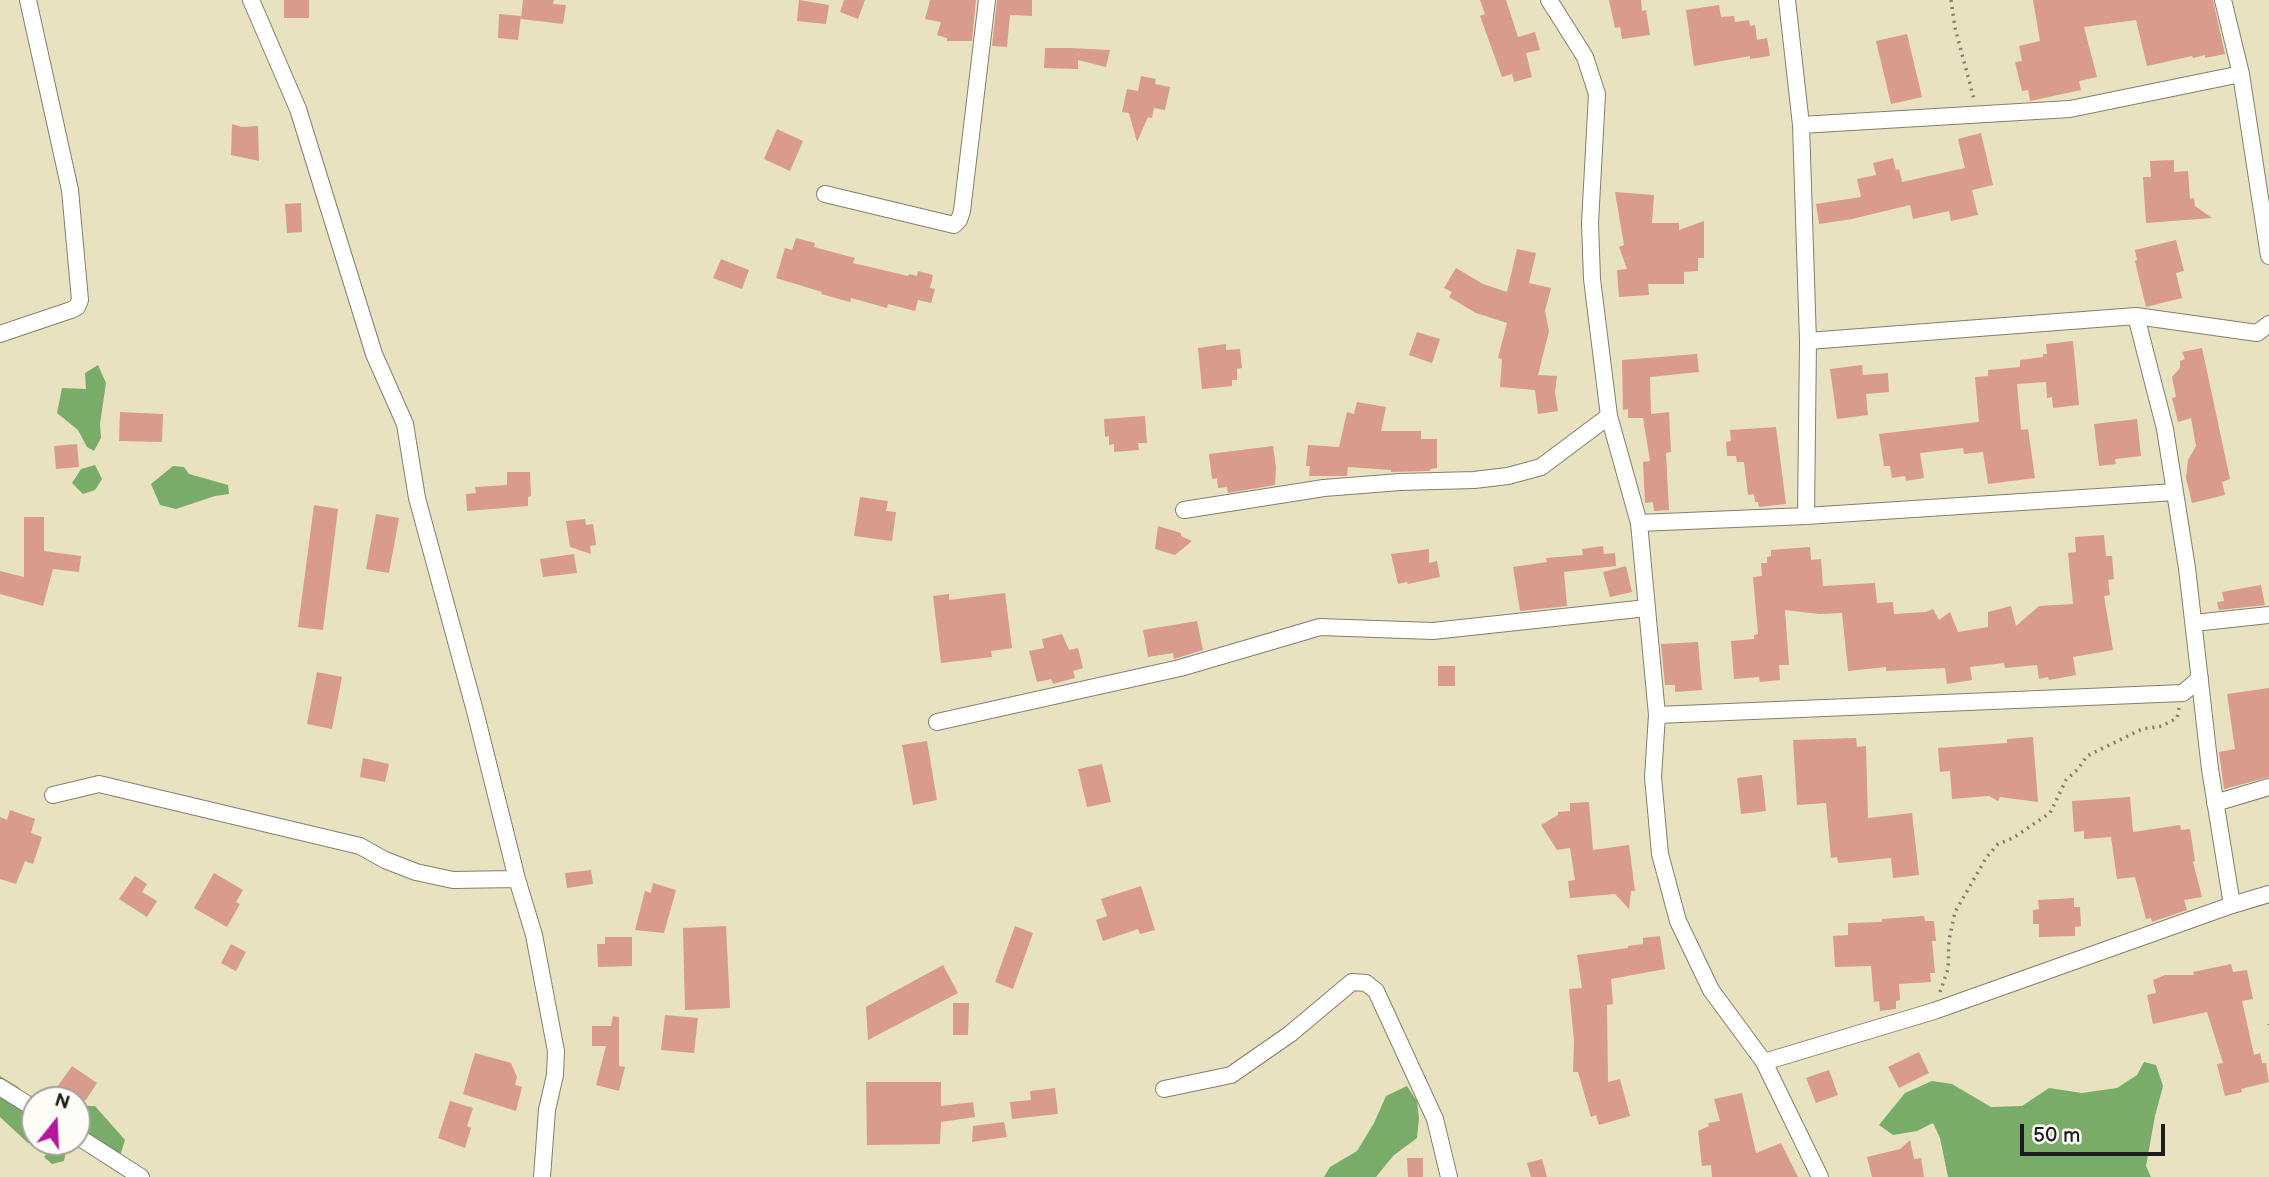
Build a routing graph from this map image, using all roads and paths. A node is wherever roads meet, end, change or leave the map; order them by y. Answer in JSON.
{"nodes":[{"id":1,"x":28,"y":0,"type":"edge"},
{"id":2,"x":251,"y":0,"type":"edge"},
{"id":3,"x":987,"y":0,"type":"edge"},
{"id":4,"x":1549,"y":0,"type":"edge"},
{"id":5,"x":1787,"y":0,"type":"edge"},
{"id":6,"x":1951,"y":0,"type":"edge"},
{"id":7,"x":2223,"y":0,"type":"edge"},
{"id":8,"x":2241,"y":74,"type":"junction"},
{"id":9,"x":1978,"y":114,"type":"junction"},
{"id":10,"x":1801,"y":125,"type":"junction"},
{"id":11,"x":825,"y":194,"type":"dead end"},
{"id":12,"x":2269,"y":256,"type":"edge"},
{"id":13,"x":2136,"y":316,"type":"junction"},
{"id":14,"x":2269,"y":324,"type":"edge"},
{"id":15,"x":0,"y":334,"type":"edge"},
{"id":16,"x":1808,"y":341,"type":"junction"},
{"id":17,"x":1609,"y":416,"type":"junction"},
{"id":18,"x":2175,"y":492,"type":"junction"},
{"id":19,"x":1184,"y":510,"type":"dead end"},
{"id":20,"x":1807,"y":516,"type":"junction"},
{"id":21,"x":1639,"y":523,"type":"junction"},
{"id":22,"x":1647,"y":608,"type":"junction"},
{"id":23,"x":2269,"y":615,"type":"edge"},
{"id":24,"x":2194,"y":623,"type":"junction"},
{"id":25,"x":2200,"y":678,"type":"junction"},
{"id":26,"x":2183,"y":693,"type":"junction"},
{"id":27,"x":1657,"y":715,"type":"junction"},
{"id":28,"x":937,"y":722,"type":"dead end"},
{"id":29,"x":2269,"y":787,"type":"edge"},
{"id":30,"x":53,"y":795,"type":"dead end"},
{"id":31,"x":2215,"y":803,"type":"junction"},
{"id":32,"x":517,"y":879,"type":"junction"},
{"id":33,"x":2269,"y":894,"type":"edge"},
{"id":34,"x":2232,"y":905,"type":"junction"},
{"id":35,"x":1934,"y":1011,"type":"junction"},
{"id":36,"x":1764,"y":1062,"type":"junction"},
{"id":37,"x":0,"y":1087,"type":"edge"},
{"id":38,"x":1164,"y":1090,"type":"dead end"},
{"id":39,"x":21,"y":1101,"type":"edge"},
{"id":40,"x":91,"y":1145,"type":"edge"},
{"id":41,"x":141,"y":1177,"type":"edge"},
{"id":42,"x":542,"y":1177,"type":"edge"},
{"id":43,"x":1449,"y":1177,"type":"edge"},
{"id":44,"x":1819,"y":1177,"type":"edge"}],
"edges":[{"from":1,"to":15,"type":"street"},
{"from":2,"to":32,"type":"street"},
{"from":3,"to":11,"type":"street"},
{"from":4,"to":17,"type":"street"},
{"from":5,"to":10,"type":"street"},
{"from":6,"to":9,"type":"path"},
{"from":7,"to":8,"type":"street"},
{"from":8,"to":9,"type":"street"},
{"from":8,"to":12,"type":"street"},
{"from":9,"to":10,"type":"street"},
{"from":10,"to":16,"type":"street"},
{"from":13,"to":14,"type":"street"},
{"from":13,"to":16,"type":"street"},
{"from":13,"to":18,"type":"street"},
{"from":16,"to":20,"type":"street"},
{"from":17,"to":19,"type":"street"},
{"from":17,"to":21,"type":"street"},
{"from":18,"to":20,"type":"street"},
{"from":18,"to":24,"type":"street"},
{"from":20,"to":21,"type":"street"},
{"from":21,"to":22,"type":"street"},
{"from":22,"to":27,"type":"street"},
{"from":22,"to":28,"type":"street"},
{"from":23,"to":24,"type":"street"},
{"from":24,"to":25,"type":"street"},
{"from":25,"to":26,"type":"street"},
{"from":25,"to":31,"type":"street"},
{"from":26,"to":27,"type":"street"},
{"from":26,"to":35,"type":"path"},
{"from":27,"to":36,"type":"street"},
{"from":29,"to":31,"type":"street"},
{"from":30,"to":32,"type":"street"},
{"from":31,"to":34,"type":"street"},
{"from":32,"to":42,"type":"street"},
{"from":33,"to":34,"type":"street"},
{"from":34,"to":35,"type":"street"},
{"from":35,"to":36,"type":"street"},
{"from":36,"to":44,"type":"street"},
{"from":37,"to":39,"type":"street"},
{"from":38,"to":43,"type":"street"},
{"from":40,"to":41,"type":"street"}]}
